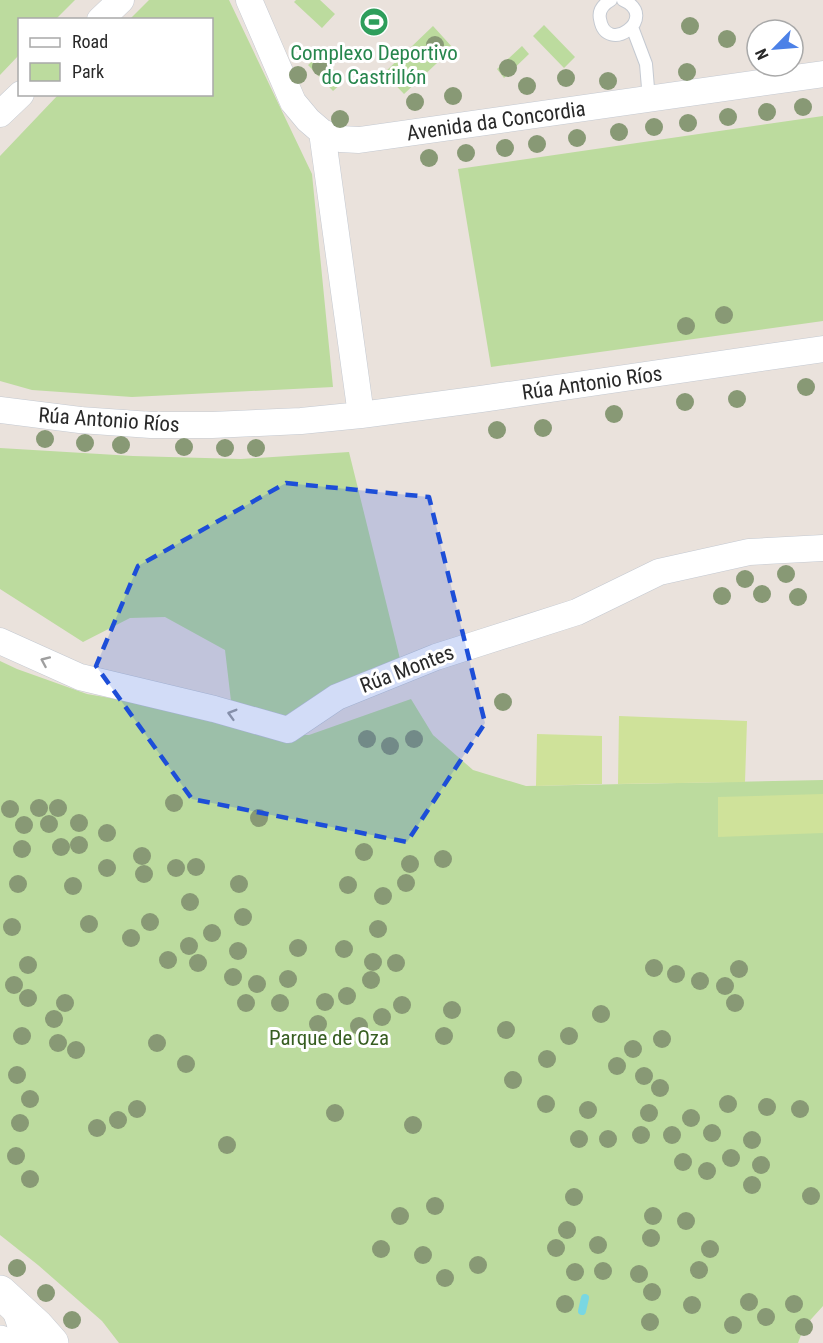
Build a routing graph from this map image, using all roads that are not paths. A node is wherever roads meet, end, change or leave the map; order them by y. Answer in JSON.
{"nodes":[{"id":1,"x":121,"y":0,"type":"edge"},
{"id":2,"x":249,"y":0,"type":"edge"},
{"id":3,"x":611,"y":0,"type":"edge"},
{"id":4,"x":623,"y":0,"type":"edge"},
{"id":5,"x":102,"y":18,"type":"edge"},
{"id":6,"x":633,"y":27,"type":"junction"},
{"id":7,"x":823,"y":74,"type":"edge"},
{"id":8,"x":19,"y":96,"type":"edge"},
{"id":9,"x":649,"y":99,"type":"junction"},
{"id":10,"x":0,"y":114,"type":"edge"},
{"id":11,"x":322,"y":132,"type":"junction"},
{"id":12,"x":823,"y":349,"type":"edge"},
{"id":13,"x":0,"y":410,"type":"edge"},
{"id":14,"x":361,"y":415,"type":"junction"},
{"id":15,"x":823,"y":548,"type":"edge"},
{"id":16,"x":0,"y":641,"type":"edge"},
{"id":17,"x":5,"y":1296,"type":"edge"},
{"id":18,"x":21,"y":1343,"type":"edge"},
{"id":19,"x":52,"y":1343,"type":"edge"}],
"edges":[{"from":1,"to":5,"type":"street"},
{"from":2,"to":11,"type":"street","name":"Avenida da Concordia"},
{"from":3,"to":6,"type":"lane"},
{"from":4,"to":6,"type":"lane"},
{"from":6,"to":9,"type":"lane"},
{"from":7,"to":9,"type":"street","name":"Avenida da Concordia"},
{"from":8,"to":10,"type":"street"},
{"from":9,"to":11,"type":"street","name":"Avenida da Concordia"},
{"from":11,"to":14,"type":"street"},
{"from":12,"to":14,"type":"street","name":"Rúa Antonio Ríos"},
{"from":13,"to":14,"type":"street","name":"Rúa Antonio Ríos"},
{"from":15,"to":16,"type":"street","name":"Rúa Montes","one_way":true},
{"from":17,"to":18,"type":"street"},
{"from":17,"to":19,"type":"main road"}]}
